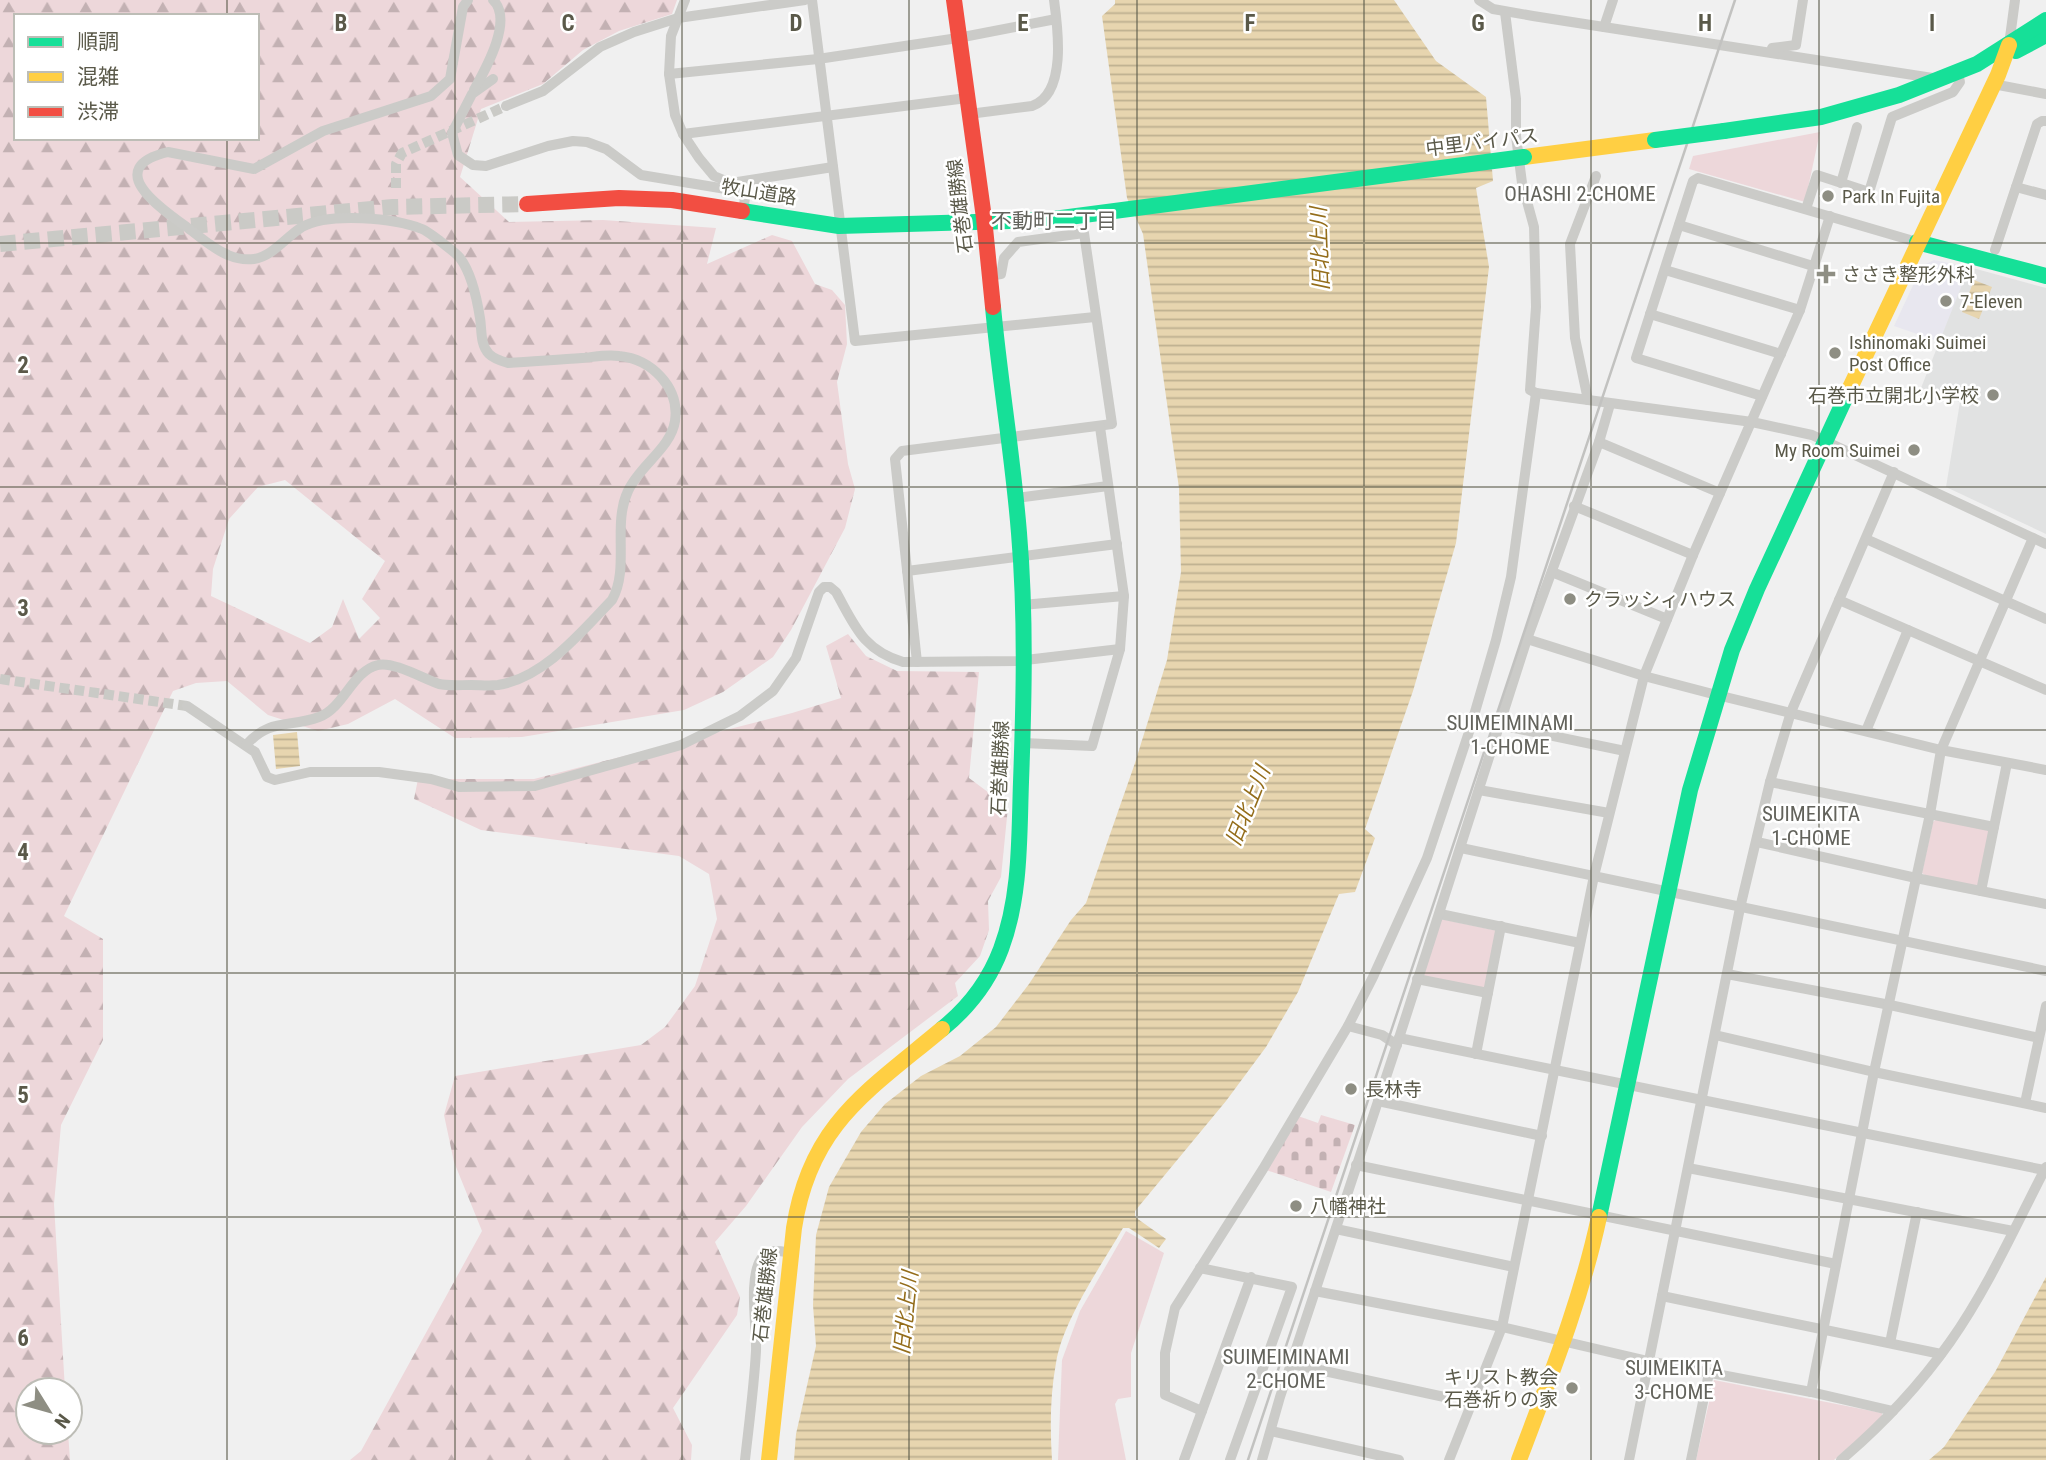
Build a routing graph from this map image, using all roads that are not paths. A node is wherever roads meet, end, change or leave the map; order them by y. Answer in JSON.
{"nodes":[{"id":1,"x":467,"y":0,"type":"edge"},
{"id":2,"x":493,"y":0,"type":"edge"},
{"id":3,"x":685,"y":0,"type":"edge"},
{"id":4,"x":805,"y":0,"type":"edge"},
{"id":5,"x":812,"y":0,"type":"edge"},
{"id":6,"x":954,"y":0,"type":"edge"},
{"id":7,"x":1054,"y":0,"type":"edge"},
{"id":8,"x":1479,"y":0,"type":"edge"},
{"id":9,"x":1613,"y":0,"type":"edge"},
{"id":10,"x":1803,"y":0,"type":"edge"},
{"id":11,"x":2015,"y":0,"type":"edge"},
{"id":12,"x":1505,"y":12,"type":"junction"},
{"id":13,"x":678,"y":18,"type":"junction"},
{"id":14,"x":1056,"y":19,"type":"junction"},
{"id":15,"x":2046,"y":20,"type":"edge"},
{"id":16,"x":1604,"y":27,"type":"junction"},
{"id":17,"x":2046,"y":35,"type":"edge"},
{"id":18,"x":958,"y":38,"type":"junction"},
{"id":19,"x":1759,"y":50,"type":"junction"},
{"id":20,"x":2007,"y":50,"type":"junction"},
{"id":21,"x":818,"y":59,"type":"junction"},
{"id":22,"x":1958,"y":73,"type":"junction"},
{"id":23,"x":669,"y":74,"type":"junction"},
{"id":24,"x":493,"y":79,"type":"dead end"},
{"id":25,"x":1942,"y":79,"type":"junction"},
{"id":26,"x":1993,"y":84,"type":"junction"},
{"id":27,"x":472,"y":94,"type":"junction"},
{"id":28,"x":2046,"y":94,"type":"edge"},
{"id":29,"x":506,"y":106,"type":"tunnel mouth"},
{"id":30,"x":968,"y":106,"type":"junction"},
{"id":31,"x":826,"y":115,"type":"junction"},
{"id":32,"x":2046,"y":121,"type":"edge"},
{"id":33,"x":1857,"y":127,"type":"dead end"},
{"id":34,"x":683,"y":134,"type":"junction"},
{"id":35,"x":833,"y":167,"type":"junction"},
{"id":36,"x":1596,"y":176,"type":"dead end"},
{"id":37,"x":1841,"y":183,"type":"junction"},
{"id":38,"x":2016,"y":187,"type":"junction"},
{"id":39,"x":2046,"y":195,"type":"edge"},
{"id":40,"x":527,"y":204,"type":"tunnel mouth"},
{"id":41,"x":1807,"y":209,"type":"junction"},
{"id":42,"x":743,"y":212,"type":"junction"},
{"id":43,"x":1830,"y":216,"type":"junction"},
{"id":44,"x":985,"y":222,"type":"junction"},
{"id":45,"x":1679,"y":225,"type":"junction"},
{"id":46,"x":839,"y":226,"type":"junction"},
{"id":47,"x":1917,"y":242,"type":"junction"},
{"id":48,"x":1995,"y":250,"type":"dead end"},
{"id":49,"x":1814,"y":267,"type":"junction"},
{"id":50,"x":1665,"y":270,"type":"junction"},
{"id":51,"x":989,"y":276,"type":"junction"},
{"id":52,"x":2046,"y":276,"type":"edge"},
{"id":53,"x":1800,"y":310,"type":"junction"},
{"id":54,"x":1650,"y":314,"type":"junction"},
{"id":55,"x":1095,"y":317,"type":"junction"},
{"id":56,"x":995,"y":327,"type":"junction"},
{"id":57,"x":1781,"y":354,"type":"junction"},
{"id":58,"x":1536,"y":393,"type":"junction"},
{"id":59,"x":1762,"y":396,"type":"junction"},
{"id":60,"x":1588,"y":400,"type":"junction"},
{"id":61,"x":1610,"y":404,"type":"junction"},
{"id":62,"x":1752,"y":422,"type":"junction"},
{"id":63,"x":1100,"y":427,"type":"junction"},
{"id":64,"x":1008,"y":437,"type":"junction"},
{"id":65,"x":1825,"y":440,"type":"junction"},
{"id":66,"x":1599,"y":442,"type":"junction"},
{"id":67,"x":1894,"y":472,"type":"junction"},
{"id":68,"x":1108,"y":486,"type":"junction"},
{"id":69,"x":1720,"y":493,"type":"junction"},
{"id":70,"x":1016,"y":498,"type":"junction"},
{"id":71,"x":1574,"y":506,"type":"junction"},
{"id":72,"x":2033,"y":538,"type":"junction"},
{"id":73,"x":1866,"y":539,"type":"junction"},
{"id":74,"x":1117,"y":544,"type":"junction"},
{"id":75,"x":2046,"y":544,"type":"edge"},
{"id":76,"x":1020,"y":555,"type":"junction"},
{"id":77,"x":1693,"y":555,"type":"junction"},
{"id":78,"x":907,"y":571,"type":"junction"},
{"id":79,"x":1552,"y":572,"type":"junction"},
{"id":80,"x":1124,"y":596,"type":"junction"},
{"id":81,"x":1839,"y":600,"type":"junction"},
{"id":82,"x":2005,"y":601,"type":"junction"},
{"id":83,"x":1022,"y":606,"type":"junction"},
{"id":84,"x":1667,"y":618,"type":"junction"},
{"id":85,"x":2046,"y":619,"type":"edge"},
{"id":86,"x":1908,"y":630,"type":"junction"},
{"id":87,"x":1527,"y":639,"type":"junction"},
{"id":88,"x":1120,"y":649,"type":"junction"},
{"id":89,"x":1024,"y":659,"type":"junction"},
{"id":90,"x":1979,"y":660,"type":"junction"},
{"id":91,"x":917,"y":662,"type":"junction"},
{"id":92,"x":1644,"y":676,"type":"junction"},
{"id":93,"x":2046,"y":690,"type":"edge"},
{"id":94,"x":1717,"y":695,"type":"junction"},
{"id":95,"x":187,"y":706,"type":"tunnel mouth"},
{"id":96,"x":1791,"y":712,"type":"junction"},
{"id":97,"x":1500,"y":725,"type":"junction"},
{"id":98,"x":1866,"y":731,"type":"junction"},
{"id":99,"x":1023,"y":743,"type":"junction"},
{"id":100,"x":246,"y":745,"type":"junction"},
{"id":101,"x":1941,"y":750,"type":"junction"},
{"id":102,"x":1625,"y":751,"type":"junction"},
{"id":103,"x":2007,"y":763,"type":"junction"},
{"id":104,"x":2046,"y":770,"type":"edge"},
{"id":105,"x":1770,"y":782,"type":"junction"},
{"id":106,"x":1479,"y":789,"type":"junction"},
{"id":107,"x":1609,"y":813,"type":"junction"},
{"id":108,"x":1930,"y":814,"type":"junction"},
{"id":109,"x":1994,"y":827,"type":"junction"},
{"id":110,"x":1757,"y":842,"type":"junction"},
{"id":111,"x":1461,"y":848,"type":"junction"},
{"id":112,"x":1594,"y":876,"type":"junction"},
{"id":113,"x":1916,"y":878,"type":"junction"},
{"id":114,"x":1981,"y":891,"type":"junction"},
{"id":115,"x":1667,"y":892,"type":"junction"},
{"id":116,"x":2046,"y":904,"type":"edge"},
{"id":117,"x":1740,"y":908,"type":"junction"},
{"id":118,"x":1440,"y":914,"type":"junction"},
{"id":119,"x":1501,"y":926,"type":"junction"},
{"id":120,"x":1903,"y":941,"type":"junction"},
{"id":121,"x":1580,"y":943,"type":"junction"},
{"id":122,"x":2046,"y":971,"type":"edge"},
{"id":123,"x":1727,"y":974,"type":"junction"},
{"id":124,"x":1417,"y":979,"type":"junction"},
{"id":125,"x":1488,"y":993,"type":"junction"},
{"id":126,"x":1890,"y":1005,"type":"junction"},
{"id":127,"x":2046,"y":1006,"type":"edge"},
{"id":128,"x":1348,"y":1026,"type":"junction"},
{"id":129,"x":1715,"y":1035,"type":"junction"},
{"id":130,"x":2039,"y":1038,"type":"junction"},
{"id":131,"x":1398,"y":1042,"type":"junction"},
{"id":132,"x":1476,"y":1054,"type":"junction"},
{"id":133,"x":1556,"y":1070,"type":"junction"},
{"id":134,"x":1874,"y":1072,"type":"junction"},
{"id":135,"x":1627,"y":1086,"type":"junction"},
{"id":136,"x":1702,"y":1099,"type":"junction"},
{"id":137,"x":1378,"y":1101,"type":"junction"},
{"id":138,"x":2025,"y":1103,"type":"junction"},
{"id":139,"x":2046,"y":1108,"type":"edge"},
{"id":140,"x":1863,"y":1133,"type":"junction"},
{"id":141,"x":1542,"y":1136,"type":"junction"},
{"id":142,"x":1356,"y":1165,"type":"junction"},
{"id":143,"x":1688,"y":1168,"type":"junction"},
{"id":144,"x":2045,"y":1168,"type":"edge"},
{"id":145,"x":1528,"y":1199,"type":"junction"},
{"id":146,"x":1849,"y":1199,"type":"junction"},
{"id":147,"x":1917,"y":1212,"type":"junction"},
{"id":148,"x":1601,"y":1216,"type":"junction"},
{"id":149,"x":1336,"y":1229,"type":"junction"},
{"id":150,"x":1675,"y":1230,"type":"junction"},
{"id":151,"x":2013,"y":1231,"type":"junction"},
{"id":152,"x":791,"y":1253,"type":"junction"},
{"id":153,"x":1836,"y":1264,"type":"junction"},
{"id":154,"x":1514,"y":1266,"type":"junction"},
{"id":155,"x":1199,"y":1268,"type":"junction"},
{"id":156,"x":1251,"y":1278,"type":"junction"},
{"id":157,"x":1315,"y":1291,"type":"junction"},
{"id":158,"x":1662,"y":1296,"type":"junction"},
{"id":159,"x":1502,"y":1327,"type":"junction"},
{"id":160,"x":1822,"y":1329,"type":"junction"},
{"id":161,"x":1564,"y":1341,"type":"junction"},
{"id":162,"x":1890,"y":1343,"type":"junction"},
{"id":163,"x":1941,"y":1353,"type":"junction"},
{"id":164,"x":1648,"y":1361,"type":"junction"},
{"id":165,"x":1292,"y":1364,"type":"junction"},
{"id":166,"x":1709,"y":1373,"type":"junction"},
{"id":167,"x":1811,"y":1392,"type":"junction"},
{"id":168,"x":1472,"y":1403,"type":"junction"},
{"id":169,"x":1202,"y":1410,"type":"junction"},
{"id":170,"x":1893,"y":1411,"type":"junction"},
{"id":171,"x":1271,"y":1432,"type":"junction"},
{"id":172,"x":745,"y":1460,"type":"edge"},
{"id":173,"x":769,"y":1460,"type":"edge"},
{"id":174,"x":1184,"y":1460,"type":"edge"},
{"id":175,"x":1230,"y":1460,"type":"edge"},
{"id":176,"x":1262,"y":1460,"type":"edge"},
{"id":177,"x":1399,"y":1460,"type":"edge"},
{"id":178,"x":1450,"y":1460,"type":"edge"},
{"id":179,"x":1520,"y":1460,"type":"edge"},
{"id":180,"x":1629,"y":1460,"type":"edge"},
{"id":181,"x":1691,"y":1460,"type":"edge"},
{"id":182,"x":1841,"y":1460,"type":"edge"}],
"edges":[{"from":1,"to":100,"type":"street"},
{"from":2,"to":27,"type":"street"},
{"from":3,"to":13,"type":"street"},
{"from":4,"to":13,"type":"street"},
{"from":5,"to":21,"type":"street"},
{"from":6,"to":18,"type":"street","name":"石巻雄勝線"},
{"from":7,"to":14,"type":"street"},
{"from":8,"to":12,"type":"street"},
{"from":9,"to":16,"type":"street"},
{"from":10,"to":19,"type":"street"},
{"from":11,"to":20,"type":"street"},
{"from":12,"to":16,"type":"street"},
{"from":12,"to":58,"type":"street"},
{"from":13,"to":23,"type":"street"},
{"from":13,"to":29,"type":"street"},
{"from":14,"to":18,"type":"street"},
{"from":14,"to":30,"type":"street"},
{"from":15,"to":20,"type":"street","name":"中里バイパス"},
{"from":16,"to":19,"type":"street"},
{"from":17,"to":20,"type":"street","name":"中里バイパス"},
{"from":18,"to":21,"type":"street"},
{"from":18,"to":30,"type":"street","name":"石巻雄勝線"},
{"from":19,"to":25,"type":"street"},
{"from":20,"to":22,"type":"street","name":"中里バイパス"},
{"from":20,"to":26,"type":"street"},
{"from":21,"to":23,"type":"street"},
{"from":21,"to":31,"type":"street"},
{"from":22,"to":25,"type":"street","name":"中里バイパス"},
{"from":22,"to":37,"type":"street"},
{"from":23,"to":34,"type":"street"},
{"from":24,"to":27,"type":"street"},
{"from":25,"to":44,"type":"street","name":"中里バイパス","bridge":true},
{"from":26,"to":28,"type":"street"},
{"from":26,"to":47,"type":"street"},
{"from":27,"to":42,"type":"street"},
{"from":30,"to":31,"type":"street"},
{"from":30,"to":44,"type":"street","name":"石巻雄勝線"},
{"from":31,"to":34,"type":"street"},
{"from":31,"to":35,"type":"street"},
{"from":32,"to":38,"type":"street"},
{"from":33,"to":37,"type":"street"},
{"from":34,"to":35,"type":"street"},
{"from":35,"to":46,"type":"street"},
{"from":36,"to":60,"type":"street"},
{"from":37,"to":41,"type":"street"},
{"from":38,"to":39,"type":"street"},
{"from":38,"to":48,"type":"street"},
{"from":40,"to":42,"type":"street","name":"牧山道路"},
{"from":41,"to":43,"type":"street"},
{"from":41,"to":45,"type":"street"},
{"from":42,"to":46,"type":"street","name":"牧山道路"},
{"from":43,"to":47,"type":"street"},
{"from":43,"to":49,"type":"street"},
{"from":44,"to":46,"type":"street","name":"牧山道路"},
{"from":44,"to":51,"type":"street","name":"石巻雄勝線"},
{"from":45,"to":49,"type":"street"},
{"from":45,"to":50,"type":"street"},
{"from":46,"to":56,"type":"street"},
{"from":47,"to":52,"type":"street"},
{"from":47,"to":65,"type":"street"},
{"from":49,"to":53,"type":"street"},
{"from":50,"to":53,"type":"street"},
{"from":50,"to":54,"type":"street"},
{"from":51,"to":55,"type":"street"},
{"from":51,"to":56,"type":"street","name":"石巻雄勝線"},
{"from":53,"to":57,"type":"street"},
{"from":54,"to":57,"type":"street"},
{"from":54,"to":59,"type":"street"},
{"from":55,"to":56,"type":"street"},
{"from":55,"to":63,"type":"street"},
{"from":56,"to":64,"type":"street","name":"石巻雄勝線"},
{"from":57,"to":59,"type":"street"},
{"from":58,"to":60,"type":"street"},
{"from":58,"to":128,"type":"street"},
{"from":59,"to":62,"type":"street"},
{"from":60,"to":61,"type":"street"},
{"from":61,"to":62,"type":"street"},
{"from":61,"to":66,"type":"street"},
{"from":62,"to":65,"type":"street"},
{"from":62,"to":69,"type":"street"},
{"from":63,"to":64,"type":"street"},
{"from":63,"to":68,"type":"street"},
{"from":64,"to":70,"type":"street","name":"石巻雄勝線"},
{"from":64,"to":78,"type":"street"},
{"from":65,"to":67,"type":"street"},
{"from":65,"to":94,"type":"street"},
{"from":66,"to":69,"type":"street"},
{"from":66,"to":71,"type":"street"},
{"from":67,"to":72,"type":"street"},
{"from":67,"to":73,"type":"street"},
{"from":68,"to":70,"type":"street"},
{"from":68,"to":74,"type":"street"},
{"from":69,"to":77,"type":"street"},
{"from":70,"to":76,"type":"street","name":"石巻雄勝線"},
{"from":71,"to":77,"type":"street"},
{"from":71,"to":79,"type":"street"},
{"from":72,"to":75,"type":"street"},
{"from":72,"to":82,"type":"street"},
{"from":73,"to":81,"type":"street"},
{"from":73,"to":82,"type":"street"},
{"from":74,"to":76,"type":"street"},
{"from":74,"to":80,"type":"street"},
{"from":76,"to":78,"type":"street"},
{"from":76,"to":83,"type":"street","name":"石巻雄勝線"},
{"from":77,"to":84,"type":"street"},
{"from":78,"to":91,"type":"street"},
{"from":79,"to":84,"type":"street"},
{"from":79,"to":87,"type":"street"},
{"from":80,"to":83,"type":"street"},
{"from":80,"to":88,"type":"street"},
{"from":81,"to":86,"type":"street"},
{"from":81,"to":96,"type":"street"},
{"from":82,"to":85,"type":"street"},
{"from":82,"to":90,"type":"street"},
{"from":83,"to":89,"type":"street","name":"石巻雄勝線"},
{"from":84,"to":92,"type":"street"},
{"from":86,"to":90,"type":"street"},
{"from":86,"to":98,"type":"street"},
{"from":87,"to":92,"type":"street"},
{"from":87,"to":97,"type":"street"},
{"from":88,"to":89,"type":"street"},
{"from":88,"to":99,"type":"street"},
{"from":89,"to":91,"type":"street"},
{"from":89,"to":99,"type":"street","name":"石巻雄勝線"},
{"from":90,"to":93,"type":"street"},
{"from":90,"to":101,"type":"street"},
{"from":91,"to":100,"type":"street"},
{"from":92,"to":94,"type":"street"},
{"from":92,"to":102,"type":"street"},
{"from":94,"to":96,"type":"street"},
{"from":94,"to":115,"type":"street"},
{"from":95,"to":100,"type":"street"},
{"from":96,"to":98,"type":"street"},
{"from":96,"to":105,"type":"street"},
{"from":97,"to":102,"type":"street"},
{"from":97,"to":106,"type":"street"},
{"from":98,"to":101,"type":"street"},
{"from":99,"to":152,"type":"street","name":"石巻雄勝線"},
{"from":101,"to":103,"type":"street"},
{"from":101,"to":108,"type":"street"},
{"from":102,"to":107,"type":"street"},
{"from":103,"to":104,"type":"street"},
{"from":103,"to":109,"type":"street"},
{"from":105,"to":108,"type":"street"},
{"from":105,"to":110,"type":"street"},
{"from":106,"to":107,"type":"street"},
{"from":106,"to":111,"type":"street"},
{"from":107,"to":112,"type":"street"},
{"from":108,"to":109,"type":"street"},
{"from":108,"to":113,"type":"street"},
{"from":109,"to":114,"type":"street"},
{"from":110,"to":113,"type":"street"},
{"from":110,"to":117,"type":"street"},
{"from":111,"to":112,"type":"street"},
{"from":111,"to":118,"type":"street"},
{"from":112,"to":115,"type":"street"},
{"from":112,"to":121,"type":"street"},
{"from":113,"to":114,"type":"street"},
{"from":113,"to":120,"type":"street"},
{"from":114,"to":116,"type":"street"},
{"from":115,"to":117,"type":"street"},
{"from":115,"to":135,"type":"street"},
{"from":117,"to":120,"type":"street"},
{"from":117,"to":123,"type":"street"},
{"from":118,"to":119,"type":"street"},
{"from":118,"to":124,"type":"street"},
{"from":119,"to":121,"type":"street"},
{"from":119,"to":125,"type":"street"},
{"from":120,"to":122,"type":"street"},
{"from":120,"to":126,"type":"street"},
{"from":121,"to":133,"type":"street"},
{"from":123,"to":126,"type":"street"},
{"from":123,"to":129,"type":"street"},
{"from":124,"to":125,"type":"street"},
{"from":124,"to":131,"type":"street"},
{"from":125,"to":132,"type":"street"},
{"from":126,"to":130,"type":"street"},
{"from":126,"to":134,"type":"street"},
{"from":127,"to":130,"type":"street"},
{"from":128,"to":131,"type":"street"},
{"from":128,"to":155,"type":"street"},
{"from":129,"to":134,"type":"street"},
{"from":129,"to":136,"type":"street"},
{"from":130,"to":138,"type":"street"},
{"from":131,"to":132,"type":"street"},
{"from":131,"to":137,"type":"street"},
{"from":132,"to":133,"type":"street"},
{"from":133,"to":135,"type":"street"},
{"from":133,"to":141,"type":"street"},
{"from":134,"to":138,"type":"street"},
{"from":134,"to":140,"type":"street"},
{"from":135,"to":136,"type":"street"},
{"from":135,"to":148,"type":"street"},
{"from":136,"to":140,"type":"street"},
{"from":136,"to":143,"type":"street"},
{"from":137,"to":141,"type":"street"},
{"from":137,"to":142,"type":"street"},
{"from":138,"to":139,"type":"street"},
{"from":140,"to":144,"type":"street"},
{"from":140,"to":146,"type":"street"},
{"from":141,"to":145,"type":"street"},
{"from":142,"to":145,"type":"street"},
{"from":142,"to":149,"type":"street"},
{"from":143,"to":146,"type":"street"},
{"from":143,"to":150,"type":"street"},
{"from":144,"to":151,"type":"street"},
{"from":145,"to":148,"type":"street"},
{"from":145,"to":154,"type":"street"},
{"from":146,"to":147,"type":"street"},
{"from":146,"to":153,"type":"street"},
{"from":147,"to":151,"type":"street"},
{"from":147,"to":162,"type":"street"},
{"from":148,"to":150,"type":"street"},
{"from":148,"to":161,"type":"street"},
{"from":149,"to":154,"type":"street"},
{"from":149,"to":157,"type":"street"},
{"from":150,"to":153,"type":"street"},
{"from":150,"to":158,"type":"street"},
{"from":151,"to":163,"type":"street"},
{"from":152,"to":172,"type":"street"},
{"from":152,"to":173,"type":"street","name":"石巻雄勝線"},
{"from":153,"to":160,"type":"street"},
{"from":154,"to":159,"type":"street"},
{"from":155,"to":156,"type":"street"},
{"from":155,"to":169,"type":"street"},
{"from":156,"to":169,"type":"street"},
{"from":156,"to":175,"type":"street"},
{"from":157,"to":159,"type":"street"},
{"from":157,"to":165,"type":"street"},
{"from":158,"to":160,"type":"street"},
{"from":158,"to":164,"type":"street"},
{"from":159,"to":161,"type":"street"},
{"from":159,"to":168,"type":"street"},
{"from":160,"to":162,"type":"street"},
{"from":160,"to":167,"type":"street"},
{"from":161,"to":164,"type":"street"},
{"from":161,"to":179,"type":"street"},
{"from":162,"to":163,"type":"street"},
{"from":163,"to":170,"type":"street"},
{"from":164,"to":166,"type":"street"},
{"from":164,"to":180,"type":"street"},
{"from":165,"to":168,"type":"street"},
{"from":165,"to":171,"type":"street"},
{"from":166,"to":167,"type":"street"},
{"from":166,"to":181,"type":"street"},
{"from":167,"to":170,"type":"street"},
{"from":168,"to":178,"type":"street"},
{"from":169,"to":174,"type":"street"},
{"from":170,"to":182,"type":"street"},
{"from":171,"to":176,"type":"street"},
{"from":171,"to":177,"type":"street"}]}
